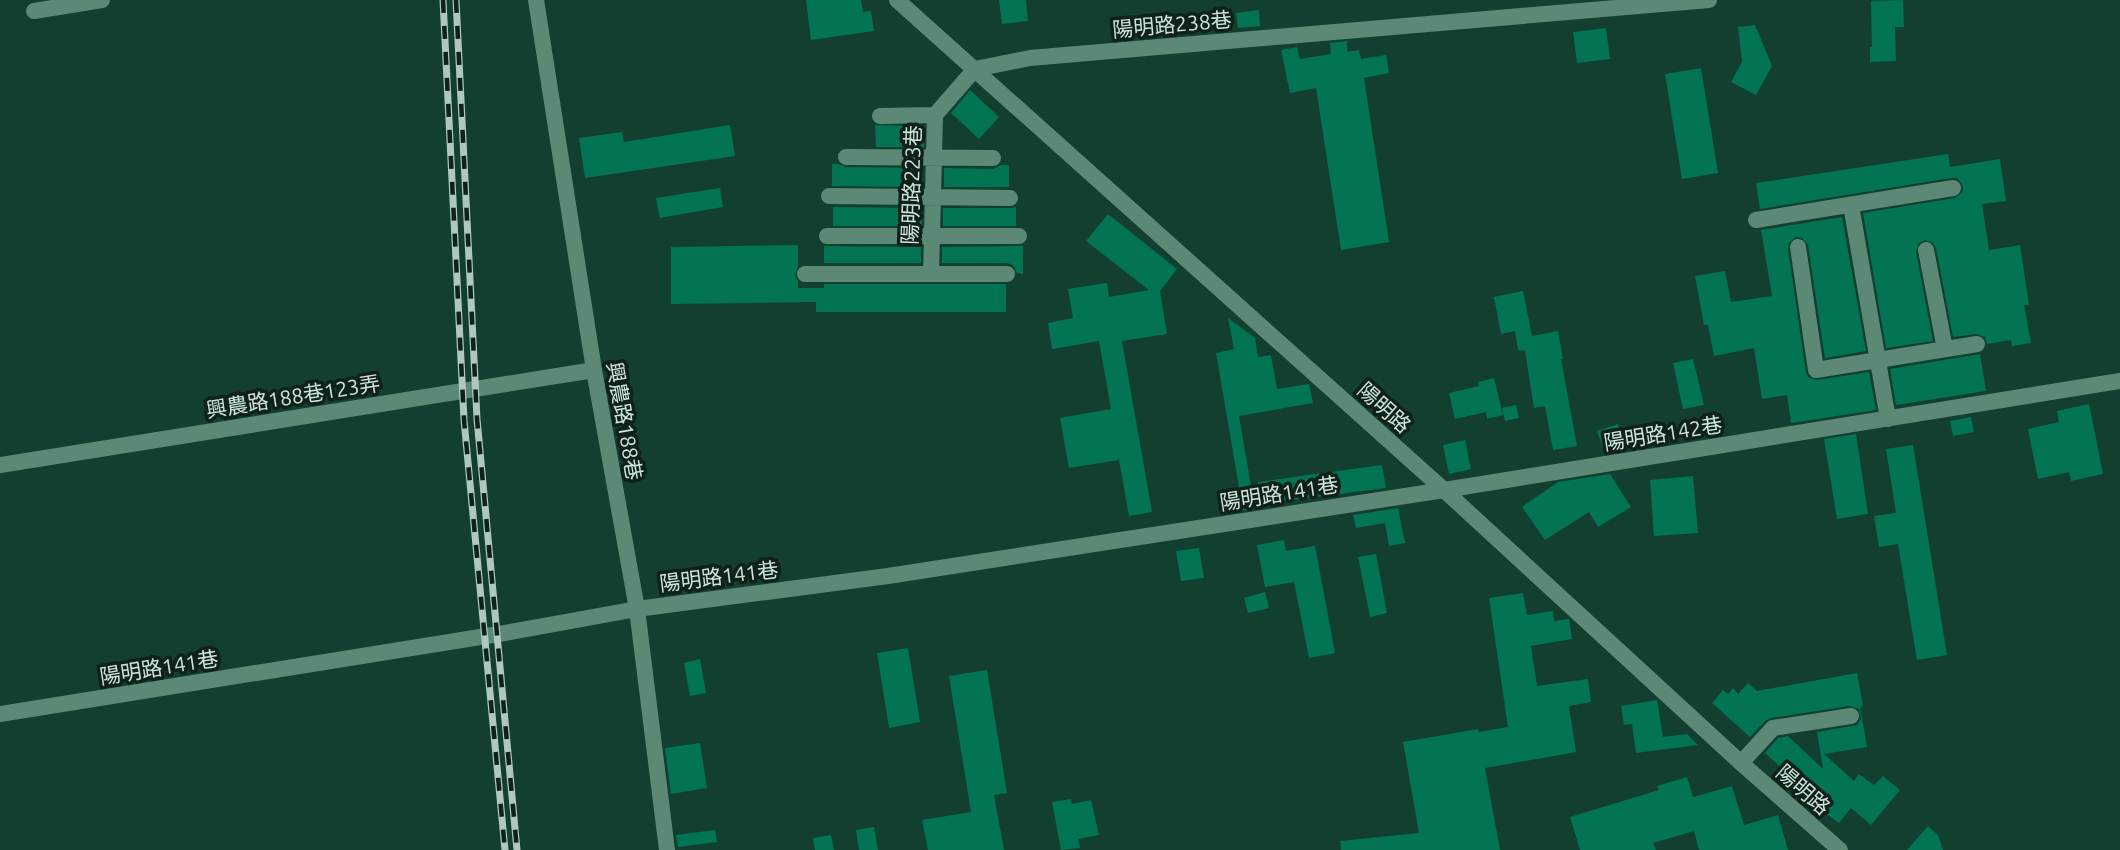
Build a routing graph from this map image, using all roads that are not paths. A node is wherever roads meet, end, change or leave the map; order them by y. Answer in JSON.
{"nodes":[{"id":1,"x":102,"y":0,"type":"edge"},
{"id":2,"x":536,"y":0,"type":"edge"},
{"id":3,"x":897,"y":0,"type":"edge"},
{"id":4,"x":1709,"y":0,"type":"edge"},
{"id":5,"x":34,"y":11,"type":"dead end"},
{"id":6,"x":975,"y":69,"type":"junction"},
{"id":7,"x":935,"y":115,"type":"junction"},
{"id":8,"x":880,"y":116,"type":"dead end"},
{"id":9,"x":846,"y":157,"type":"dead end"},
{"id":10,"x":934,"y":157,"type":"junction"},
{"id":11,"x":993,"y":158,"type":"dead end"},
{"id":12,"x":1953,"y":188,"type":"dead end"},
{"id":13,"x":829,"y":196,"type":"dead end"},
{"id":14,"x":933,"y":198,"type":"junction"},
{"id":15,"x":1010,"y":198,"type":"dead end"},
{"id":16,"x":1851,"y":205,"type":"junction"},
{"id":17,"x":1756,"y":220,"type":"dead end"},
{"id":18,"x":827,"y":236,"type":"dead end"},
{"id":19,"x":1019,"y":236,"type":"dead end"},
{"id":20,"x":931,"y":237,"type":"junction"},
{"id":21,"x":1798,"y":247,"type":"dead end"},
{"id":22,"x":1926,"y":250,"type":"dead end"},
{"id":23,"x":805,"y":274,"type":"dead end"},
{"id":24,"x":931,"y":274,"type":"junction"},
{"id":25,"x":1007,"y":274,"type":"dead end"},
{"id":26,"x":1977,"y":344,"type":"dead end"},
{"id":27,"x":1945,"y":349,"type":"junction"},
{"id":28,"x":1879,"y":360,"type":"junction"},
{"id":29,"x":594,"y":370,"type":"junction"},
{"id":30,"x":2120,"y":381,"type":"edge"},
{"id":31,"x":1888,"y":419,"type":"junction"},
{"id":32,"x":0,"y":465,"type":"edge"},
{"id":33,"x":1444,"y":490,"type":"junction"},
{"id":34,"x":637,"y":609,"type":"junction"},
{"id":35,"x":0,"y":713,"type":"edge"},
{"id":36,"x":1851,"y":716,"type":"dead end"},
{"id":37,"x":1741,"y":764,"type":"junction"},
{"id":38,"x":667,"y":850,"type":"edge"},
{"id":39,"x":1840,"y":850,"type":"edge"}],
"edges":[{"from":1,"to":5,"type":"street"},
{"from":2,"to":29,"type":"street","name":"興農路188巷"},
{"from":3,"to":6,"type":"street","name":"陽明路"},
{"from":4,"to":6,"type":"street","name":"陽明路238巷"},
{"from":6,"to":7,"type":"street","name":"陽明路223巷"},
{"from":6,"to":33,"type":"street","name":"陽明路"},
{"from":7,"to":8,"type":"street"},
{"from":7,"to":10,"type":"street","name":"陽明路223巷"},
{"from":9,"to":10,"type":"street"},
{"from":10,"to":11,"type":"street"},
{"from":10,"to":14,"type":"street","name":"陽明路223巷"},
{"from":12,"to":16,"type":"street"},
{"from":13,"to":14,"type":"street"},
{"from":14,"to":15,"type":"street"},
{"from":14,"to":20,"type":"street","name":"陽明路223巷"},
{"from":16,"to":17,"type":"street"},
{"from":16,"to":28,"type":"street"},
{"from":18,"to":20,"type":"street"},
{"from":19,"to":20,"type":"street"},
{"from":20,"to":24,"type":"street","name":"陽明路223巷"},
{"from":21,"to":28,"type":"street"},
{"from":22,"to":27,"type":"street"},
{"from":23,"to":24,"type":"street"},
{"from":24,"to":25,"type":"street"},
{"from":26,"to":27,"type":"street"},
{"from":27,"to":28,"type":"street"},
{"from":28,"to":31,"type":"street"},
{"from":29,"to":32,"type":"street","name":"興農路188巷123弄"},
{"from":29,"to":34,"type":"street","name":"興農路188巷"},
{"from":30,"to":31,"type":"street","name":"陽明路142巷"},
{"from":31,"to":33,"type":"street","name":"陽明路142巷"},
{"from":33,"to":34,"type":"street","name":"陽明路141巷"},
{"from":33,"to":37,"type":"street","name":"陽明路"},
{"from":34,"to":35,"type":"street","name":"陽明路141巷"},
{"from":34,"to":38,"type":"street","name":"興農路188巷"},
{"from":36,"to":37,"type":"street"},
{"from":37,"to":39,"type":"street","name":"陽明路"}]}
